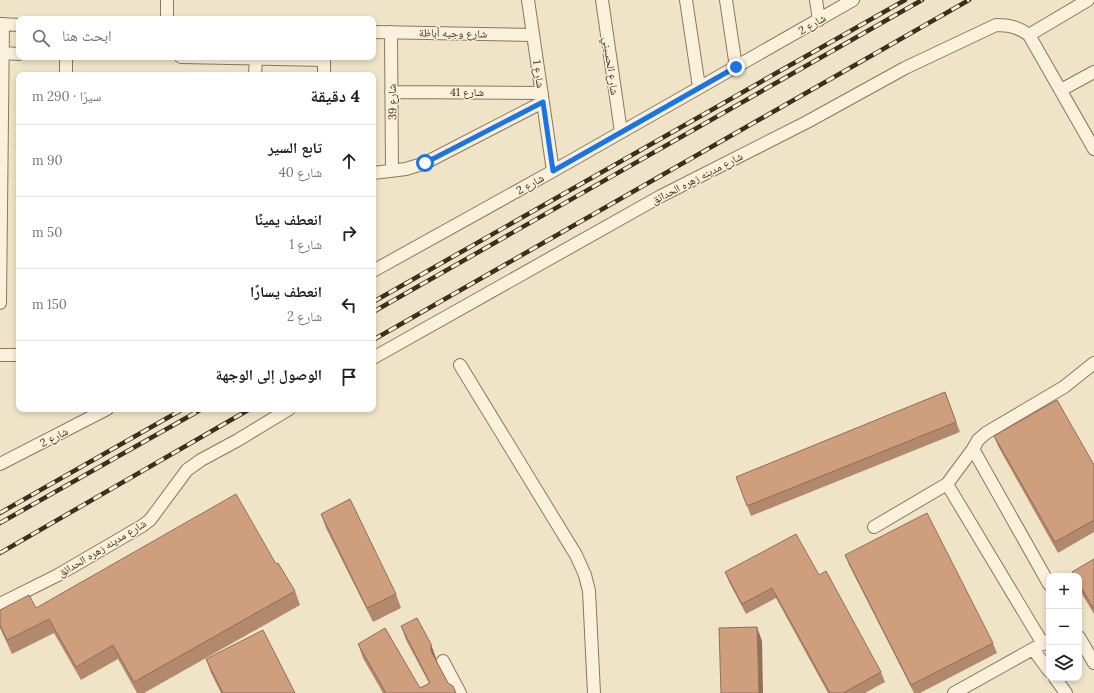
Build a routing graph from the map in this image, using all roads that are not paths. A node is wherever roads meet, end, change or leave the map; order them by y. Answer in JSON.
{"nodes":[{"id":1,"x":167,"y":0,"type":"edge"},
{"id":2,"x":528,"y":0,"type":"edge"},
{"id":3,"x":602,"y":0,"type":"edge"},
{"id":4,"x":686,"y":0,"type":"edge"},
{"id":5,"x":726,"y":0,"type":"edge"},
{"id":6,"x":816,"y":0,"type":"edge"},
{"id":7,"x":853,"y":0,"type":"edge"},
{"id":8,"x":1088,"y":0,"type":"edge"},
{"id":9,"x":167,"y":16,"type":"edge"},
{"id":10,"x":819,"y":20,"type":"junction"},
{"id":11,"x":1,"y":24,"type":"edge"},
{"id":12,"x":16,"y":25,"type":"edge"},
{"id":13,"x":376,"y":32,"type":"edge"},
{"id":14,"x":391,"y":32,"type":"junction"},
{"id":15,"x":533,"y":35,"type":"junction"},
{"id":16,"x":1029,"y":35,"type":"junction"},
{"id":17,"x":2,"y":53,"type":"junction"},
{"id":18,"x":16,"y":54,"type":"edge"},
{"id":19,"x":66,"y":60,"type":"edge"},
{"id":20,"x":256,"y":60,"type":"edge"},
{"id":21,"x":324,"y":60,"type":"edge"},
{"id":22,"x":736,"y":67,"type":"junction"},
{"id":23,"x":66,"y":72,"type":"edge"},
{"id":24,"x":255,"y":72,"type":"edge"},
{"id":25,"x":324,"y":72,"type":"edge"},
{"id":26,"x":1094,"y":72,"type":"edge"},
{"id":27,"x":699,"y":87,"type":"junction"},
{"id":28,"x":1061,"y":90,"type":"junction"},
{"id":29,"x":1,"y":92,"type":"edge"},
{"id":30,"x":391,"y":92,"type":"junction"},
{"id":31,"x":542,"y":98,"type":"junction"},
{"id":32,"x":621,"y":132,"type":"junction"},
{"id":33,"x":1094,"y":149,"type":"edge"},
{"id":34,"x":392,"y":171,"type":"junction"},
{"id":35,"x":553,"y":171,"type":"junction"},
{"id":36,"x":376,"y":172,"type":"edge"},
{"id":37,"x":376,"y":269,"type":"edge"},
{"id":38,"x":0,"y":288,"type":"edge"},
{"id":39,"x":0,"y":302,"type":"edge"},
{"id":40,"x":0,"y":355,"type":"edge"},
{"id":41,"x":16,"y":355,"type":"edge"},
{"id":42,"x":376,"y":356,"type":"edge"},
{"id":43,"x":1094,"y":363,"type":"edge"},
{"id":44,"x":460,"y":365,"type":"dead end"},
{"id":45,"x":101,"y":412,"type":"edge"},
{"id":46,"x":284,"y":412,"type":"edge"},
{"id":47,"x":973,"y":449,"type":"junction"},
{"id":48,"x":0,"y":464,"type":"edge"},
{"id":49,"x":946,"y":484,"type":"junction"},
{"id":50,"x":874,"y":527,"type":"dead end"},
{"id":51,"x":1046,"y":579,"type":"edge"},
{"id":52,"x":0,"y":604,"type":"edge"},
{"id":53,"x":1082,"y":642,"type":"edge"},
{"id":54,"x":1041,"y":645,"type":"edge"},
{"id":55,"x":443,"y":661,"type":"dead end"},
{"id":56,"x":1046,"y":661,"type":"edge"},
{"id":57,"x":1094,"y":663,"type":"edge"},
{"id":58,"x":1056,"y":681,"type":"edge"},
{"id":59,"x":460,"y":693,"type":"edge"},
{"id":60,"x":594,"y":693,"type":"edge"},
{"id":61,"x":954,"y":693,"type":"edge"},
{"id":62,"x":1066,"y":693,"type":"edge"}],
"edges":[{"from":1,"to":9,"type":"street"},
{"from":2,"to":15,"type":"street","name":"شارع 1"},
{"from":3,"to":32,"type":"street","name":"شارع الحسيني"},
{"from":4,"to":27,"type":"street"},
{"from":5,"to":22,"type":"street"},
{"from":6,"to":10,"type":"street"},
{"from":7,"to":10,"type":"street","name":"شارع 2"},
{"from":8,"to":16,"type":"street"},
{"from":10,"to":22,"type":"street","name":"شارع 2"},
{"from":11,"to":12,"type":"street"},
{"from":11,"to":17,"type":"street"},
{"from":13,"to":14,"type":"street","name":"شارع وجيه أباظة"},
{"from":14,"to":15,"type":"street","name":"شارع وجيه أباظة"},
{"from":14,"to":30,"type":"street","name":"شارع 39"},
{"from":15,"to":31,"type":"street","name":"شارع 1"},
{"from":16,"to":28,"type":"street"},
{"from":16,"to":42,"type":"street","name":"شارع مدينه زهره الحدائق"},
{"from":17,"to":18,"type":"street"},
{"from":17,"to":29,"type":"street"},
{"from":19,"to":23,"type":"street"},
{"from":20,"to":24,"type":"street"},
{"from":21,"to":25,"type":"street"},
{"from":22,"to":27,"type":"street","name":"شارع 2"},
{"from":26,"to":28,"type":"street"},
{"from":27,"to":32,"type":"street","name":"شارع 2"},
{"from":28,"to":33,"type":"street"},
{"from":29,"to":38,"type":"street"},
{"from":30,"to":31,"type":"street","name":"شارع 41"},
{"from":30,"to":34,"type":"street","name":"شارع 39"},
{"from":31,"to":34,"type":"street"},
{"from":31,"to":35,"type":"street","name":"شارع 1"},
{"from":32,"to":35,"type":"street","name":"شارع 2"},
{"from":34,"to":36,"type":"street"},
{"from":35,"to":37,"type":"street","name":"شارع 2"},
{"from":38,"to":39,"type":"street"},
{"from":40,"to":41,"type":"street"},
{"from":43,"to":47,"type":"street"},
{"from":44,"to":60,"type":"street"},
{"from":45,"to":48,"type":"street","name":"شارع 2"},
{"from":46,"to":52,"type":"street","name":"شارع مدينه زهره الحدائق"},
{"from":47,"to":49,"type":"street"},
{"from":47,"to":51,"type":"street"},
{"from":49,"to":50,"type":"street"},
{"from":49,"to":54,"type":"street"},
{"from":53,"to":57,"type":"street"},
{"from":54,"to":56,"type":"street"},
{"from":54,"to":61,"type":"street"},
{"from":55,"to":59,"type":"street"},
{"from":58,"to":62,"type":"street"}]}
